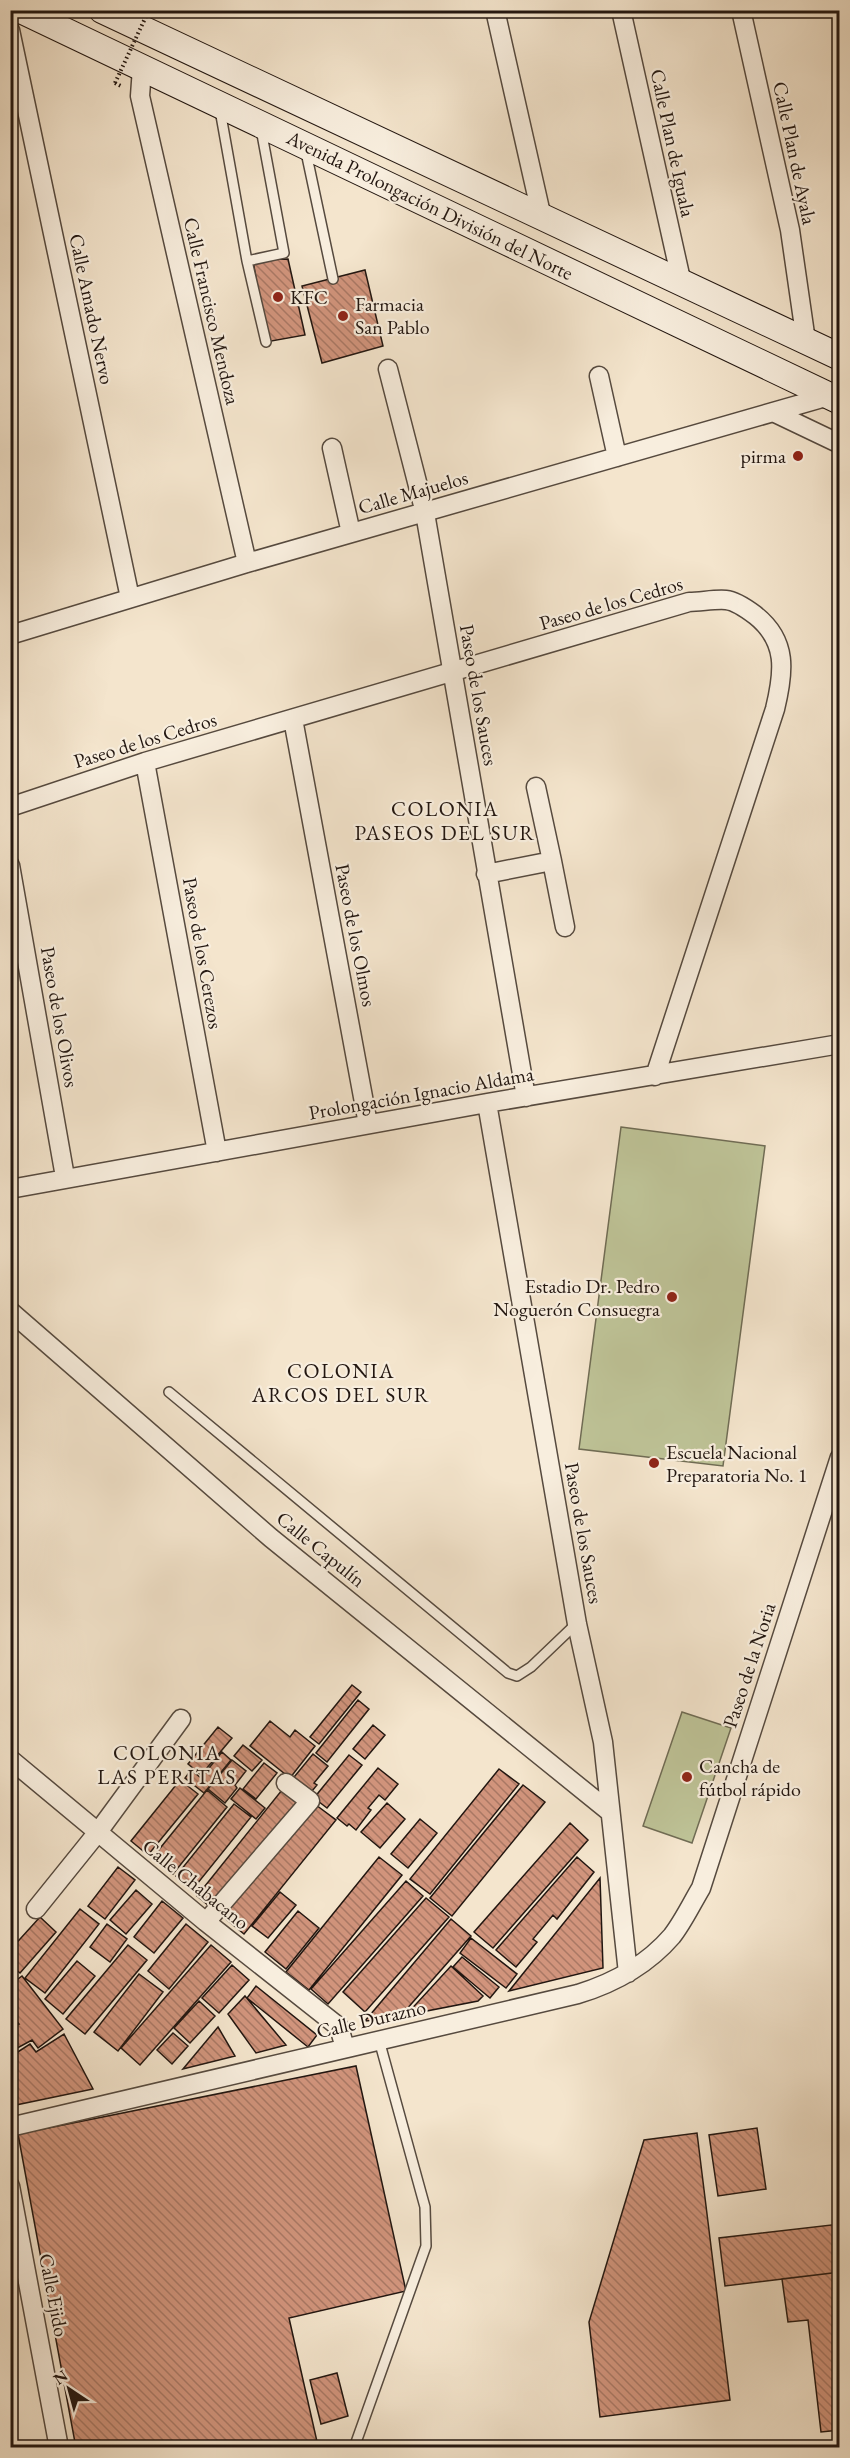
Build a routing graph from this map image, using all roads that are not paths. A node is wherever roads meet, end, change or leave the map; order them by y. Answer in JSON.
{"nodes":[{"id":1,"x":21,"y":10,"type":"edge"},
{"id":2,"x":102,"y":10,"type":"edge"},
{"id":3,"x":495,"y":10,"type":"edge"},
{"id":4,"x":621,"y":10,"type":"edge"},
{"id":5,"x":741,"y":10,"type":"edge"},
{"id":6,"x":10,"y":30,"type":"edge"},
{"id":7,"x":142,"y":68,"type":"junction"},
{"id":8,"x":219,"y":104,"type":"junction"},
{"id":9,"x":260,"y":124,"type":"junction"},
{"id":10,"x":305,"y":145,"type":"junction"},
{"id":11,"x":542,"y":218,"type":"junction"},
{"id":12,"x":247,"y":261,"type":"junction"},
{"id":13,"x":333,"y":279,"type":"dead end"},
{"id":14,"x":681,"y":284,"type":"junction"},
{"id":15,"x":806,"y":341,"type":"junction"},
{"id":16,"x":266,"y":342,"type":"dead end"},
{"id":17,"x":839,"y":356,"type":"edge"},
{"id":18,"x":388,"y":369,"type":"dead end"},
{"id":19,"x":599,"y":376,"type":"dead end"},
{"id":20,"x":834,"y":399,"type":"edge"},
{"id":21,"x":773,"y":412,"type":"junction"},
{"id":22,"x":840,"y":444,"type":"edge"},
{"id":23,"x":332,"y":448,"type":"dead end"},
{"id":24,"x":617,"y":457,"type":"junction"},
{"id":25,"x":425,"y":513,"type":"junction"},
{"id":26,"x":351,"y":533,"type":"junction"},
{"id":27,"x":247,"y":563,"type":"junction"},
{"id":28,"x":130,"y":598,"type":"junction"},
{"id":29,"x":12,"y":629,"type":"edge"},
{"id":30,"x":453,"y":672,"type":"junction"},
{"id":31,"x":293,"y":719,"type":"junction"},
{"id":32,"x":145,"y":762,"type":"junction"},
{"id":33,"x":536,"y":787,"type":"dead end"},
{"id":34,"x":10,"y":807,"type":"edge"},
{"id":35,"x":552,"y":861,"type":"junction"},
{"id":36,"x":10,"y":865,"type":"edge"},
{"id":37,"x":486,"y":874,"type":"junction"},
{"id":38,"x":565,"y":927,"type":"dead end"},
{"id":39,"x":840,"y":1044,"type":"edge"},
{"id":40,"x":655,"y":1076,"type":"junction"},
{"id":41,"x":526,"y":1096,"type":"junction"},
{"id":42,"x":487,"y":1103,"type":"junction"},
{"id":43,"x":368,"y":1124,"type":"junction"},
{"id":44,"x":217,"y":1152,"type":"junction"},
{"id":45,"x":65,"y":1178,"type":"junction"},
{"id":46,"x":10,"y":1188,"type":"edge"},
{"id":47,"x":10,"y":1311,"type":"edge"},
{"id":48,"x":169,"y":1392,"type":"dead end"},
{"id":49,"x":840,"y":1457,"type":"edge"},
{"id":50,"x":577,"y":1624,"type":"junction"},
{"id":51,"x":181,"y":1719,"type":"dead end"},
{"id":52,"x":10,"y":1759,"type":"edge"},
{"id":53,"x":286,"y":1783,"type":"dead end"},
{"id":54,"x":610,"y":1812,"type":"junction"},
{"id":55,"x":98,"y":1832,"type":"junction"},
{"id":56,"x":701,"y":1888,"type":"joint"},
{"id":57,"x":36,"y":1909,"type":"dead end"},
{"id":58,"x":206,"y":1922,"type":"junction"},
{"id":59,"x":628,"y":1972,"type":"junction"},
{"id":60,"x":379,"y":2039,"type":"junction"},
{"id":61,"x":345,"y":2048,"type":"junction"},
{"id":62,"x":10,"y":2127,"type":"edge"},
{"id":63,"x":10,"y":2186,"type":"edge"},
{"id":64,"x":59,"y":2448,"type":"edge"},
{"id":65,"x":354,"y":2448,"type":"edge"}],
"edges":[{"from":1,"to":7,"type":"main road","name":"Avenida Prolongación División del Norte"},
{"from":2,"to":11,"type":"main road","name":"Avenida Prolongación División del Norte"},
{"from":3,"to":11,"type":"street"},
{"from":4,"to":14,"type":"street","name":"Calle Plan de Iguala"},
{"from":5,"to":15,"type":"street","name":"Calle Plan de Ayala"},
{"from":6,"to":28,"type":"street","name":"Calle Amado Nervo"},
{"from":7,"to":8,"type":"main road","name":"Avenida Prolongación División del Norte"},
{"from":7,"to":27,"type":"street","name":"Calle Francisco Mendoza"},
{"from":8,"to":9,"type":"main road","name":"Avenida Prolongación División del Norte"},
{"from":8,"to":12,"type":"lane"},
{"from":9,"to":10,"type":"main road","name":"Avenida Prolongación División del Norte"},
{"from":9,"to":12,"type":"lane"},
{"from":10,"to":13,"type":"lane"},
{"from":10,"to":20,"type":"main road","name":"Avenida Prolongación División del Norte"},
{"from":11,"to":14,"type":"main road","name":"Avenida Prolongación División del Norte"},
{"from":12,"to":16,"type":"lane"},
{"from":14,"to":15,"type":"main road","name":"Avenida Prolongación División del Norte"},
{"from":15,"to":17,"type":"main road","name":"Avenida Prolongación División del Norte"},
{"from":18,"to":25,"type":"street","name":"Paseo de los Sauces"},
{"from":19,"to":24,"type":"street"},
{"from":20,"to":21,"type":"street","name":"Calle Majuelos"},
{"from":21,"to":22,"type":"street"},
{"from":21,"to":24,"type":"street","name":"Calle Majuelos"},
{"from":23,"to":26,"type":"street"},
{"from":24,"to":25,"type":"street","name":"Calle Majuelos"},
{"from":25,"to":26,"type":"street","name":"Calle Majuelos"},
{"from":25,"to":30,"type":"street","name":"Paseo de los Sauces"},
{"from":26,"to":27,"type":"street","name":"Calle Majuelos"},
{"from":27,"to":28,"type":"street","name":"Calle Majuelos"},
{"from":28,"to":29,"type":"street","name":"Calle Majuelos"},
{"from":30,"to":31,"type":"street","name":"Paseo de los Cedros"},
{"from":30,"to":37,"type":"street","name":"Paseo de los Sauces"},
{"from":30,"to":40,"type":"street","name":"Paseo de los Cedros"},
{"from":31,"to":32,"type":"street","name":"Paseo de los Cedros"},
{"from":31,"to":43,"type":"street","name":"Paseo de los Olmos"},
{"from":32,"to":34,"type":"street","name":"Paseo de los Cedros"},
{"from":32,"to":44,"type":"street","name":"Paseo de los Cerezos"},
{"from":33,"to":35,"type":"street"},
{"from":35,"to":37,"type":"street"},
{"from":35,"to":38,"type":"street"},
{"from":36,"to":45,"type":"street","name":"Paseo de los Olivos"},
{"from":37,"to":41,"type":"street","name":"Paseo de los Sauces"},
{"from":39,"to":40,"type":"street","name":"Prolongación Ignacio Aldama"},
{"from":40,"to":41,"type":"street","name":"Prolongación Ignacio Aldama"},
{"from":41,"to":42,"type":"street","name":"Prolongación Ignacio Aldama"},
{"from":42,"to":43,"type":"street","name":"Prolongación Ignacio Aldama"},
{"from":42,"to":50,"type":"street","name":"Paseo de los Sauces"},
{"from":43,"to":44,"type":"street","name":"Prolongación Ignacio Aldama"},
{"from":44,"to":45,"type":"street","name":"Prolongación Ignacio Aldama"},
{"from":45,"to":46,"type":"street","name":"Prolongación Ignacio Aldama"},
{"from":47,"to":54,"type":"street","name":"Calle Capulín"},
{"from":48,"to":50,"type":"lane"},
{"from":49,"to":56,"type":"street","name":"Paseo de la Noria"},
{"from":50,"to":54,"type":"street","name":"Paseo de los Sauces"},
{"from":51,"to":55,"type":"street"},
{"from":52,"to":55,"type":"street","name":"Calle Chabacano"},
{"from":53,"to":58,"type":"street"},
{"from":54,"to":59,"type":"street","name":"Paseo de los Sauces"},
{"from":55,"to":57,"type":"street"},
{"from":55,"to":58,"type":"street","name":"Calle Chabacano"},
{"from":56,"to":59,"type":"street","name":"Calle Durazno"},
{"from":58,"to":61,"type":"street","name":"Calle Chabacano"},
{"from":59,"to":60,"type":"street","name":"Calle Durazno"},
{"from":60,"to":61,"type":"street","name":"Calle Durazno"},
{"from":60,"to":65,"type":"lane"},
{"from":61,"to":62,"type":"street","name":"Calle Durazno"},
{"from":63,"to":64,"type":"street","name":"Calle Ejido"}]}
